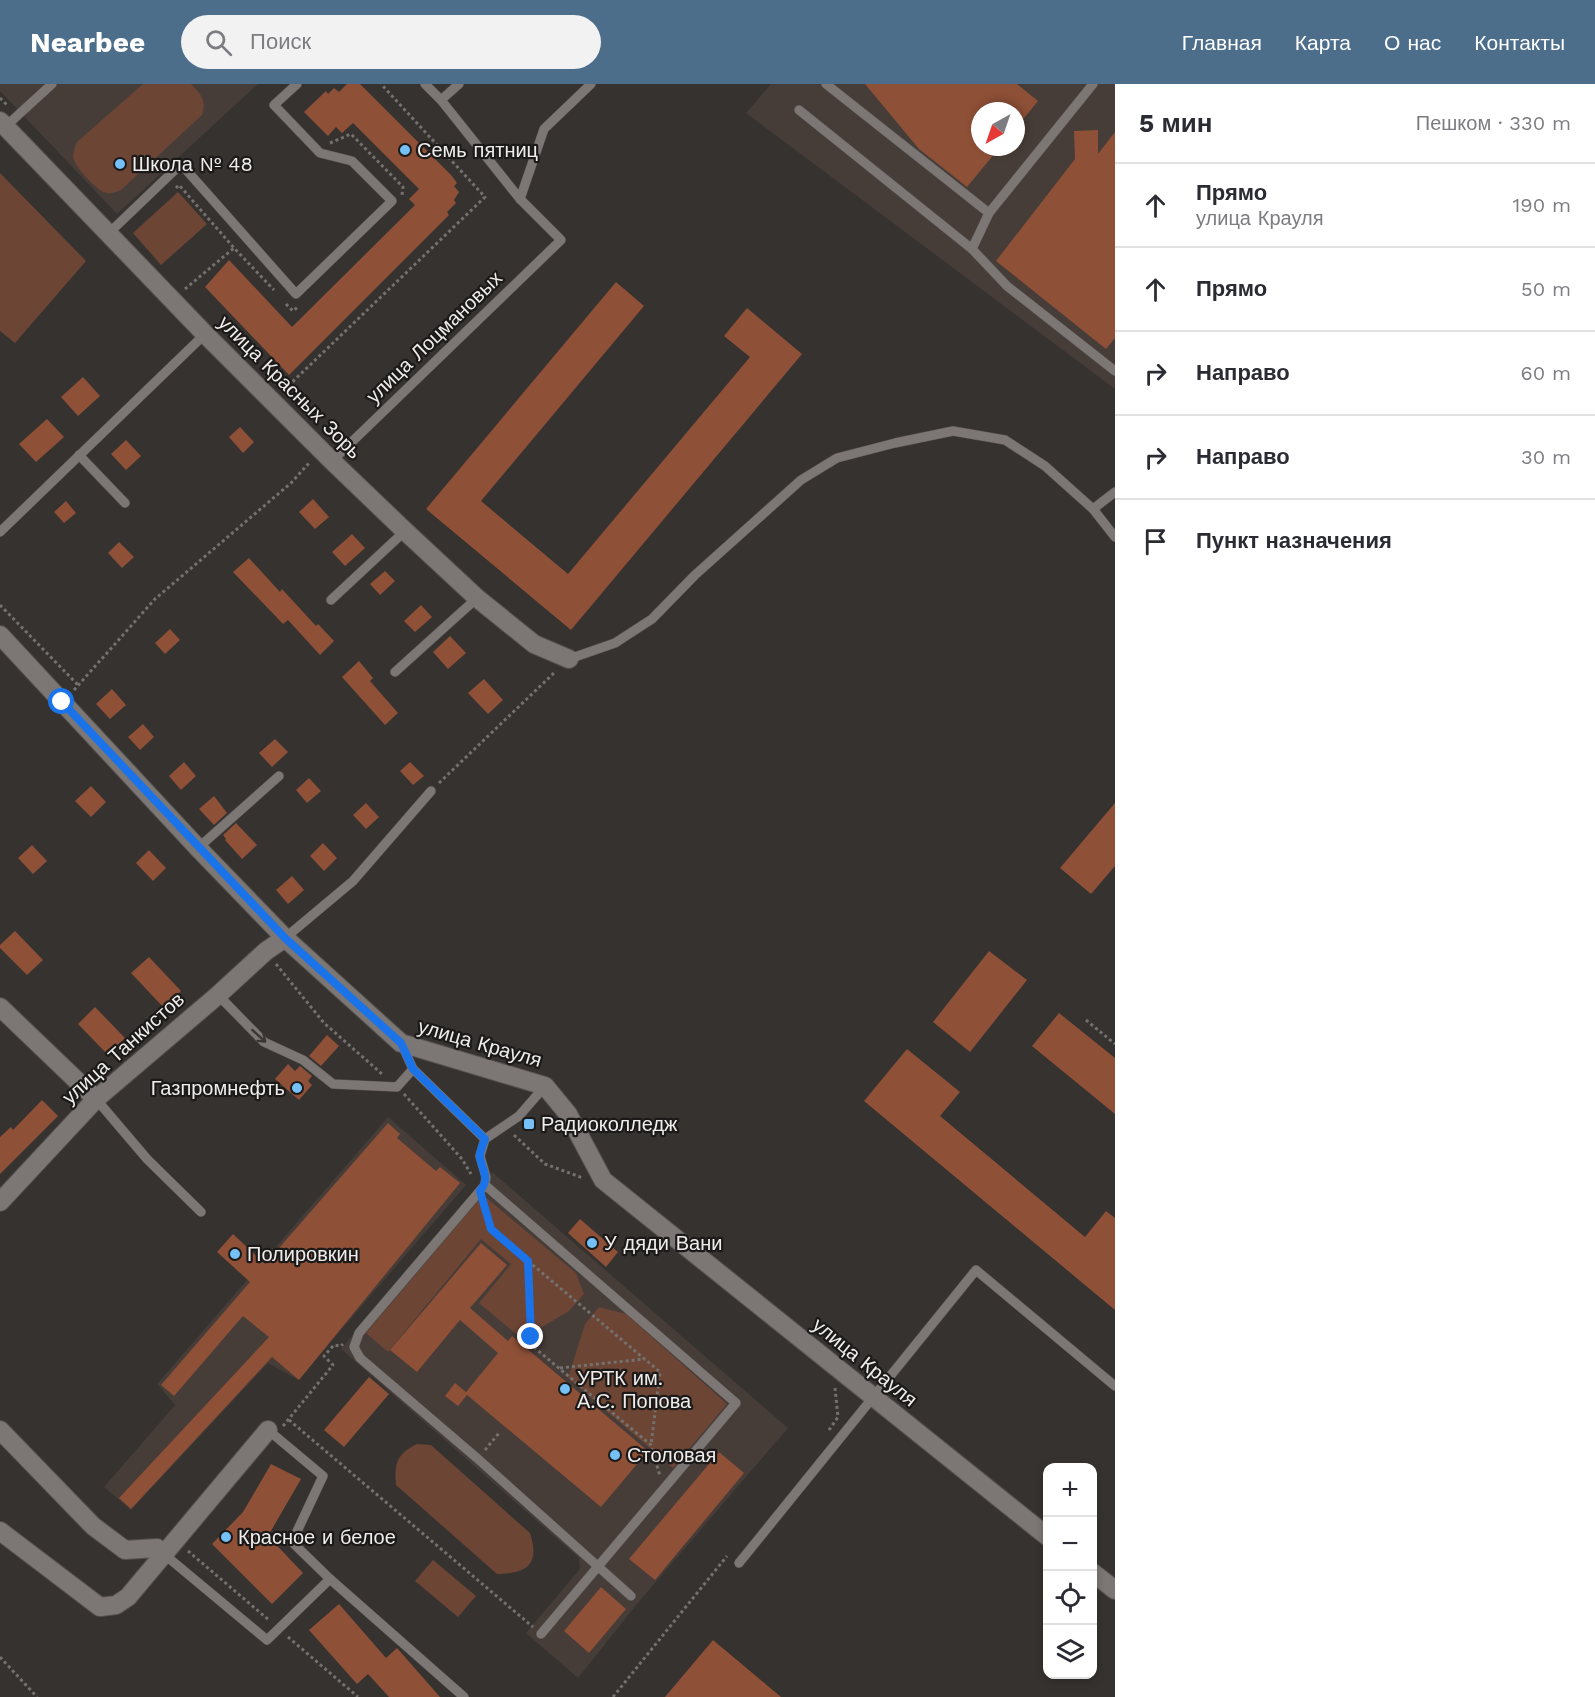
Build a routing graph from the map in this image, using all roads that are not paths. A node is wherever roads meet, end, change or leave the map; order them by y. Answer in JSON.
{"nodes":[{"id":1,"x":52,"y":84,"type":"edge"},
{"id":2,"x":297,"y":84,"type":"edge"},
{"id":3,"x":425,"y":84,"type":"edge"},
{"id":4,"x":459,"y":84,"type":"edge"},
{"id":5,"x":591,"y":84,"type":"edge"},
{"id":6,"x":826,"y":84,"type":"edge"},
{"id":7,"x":1093,"y":84,"type":"edge"},
{"id":8,"x":441,"y":100,"type":"junction"},
{"id":9,"x":799,"y":110,"type":"dead end"},
{"id":10,"x":2,"y":127,"type":"edge"},
{"id":11,"x":520,"y":199,"type":"junction"},
{"id":12,"x":989,"y":213,"type":"junction"},
{"id":13,"x":109,"y":233,"type":"junction"},
{"id":14,"x":972,"y":249,"type":"junction"},
{"id":15,"x":205,"y":334,"type":"junction"},
{"id":16,"x":1115,"y":371,"type":"edge"},
{"id":17,"x":79,"y":455,"type":"junction"},
{"id":18,"x":327,"y":456,"type":"junction"},
{"id":19,"x":1115,"y":492,"type":"edge"},
{"id":20,"x":125,"y":503,"type":"dead end"},
{"id":21,"x":1093,"y":509,"type":"junction"},
{"id":22,"x":0,"y":531,"type":"edge"},
{"id":23,"x":405,"y":531,"type":"junction"},
{"id":24,"x":1115,"y":537,"type":"edge"},
{"id":25,"x":477,"y":598,"type":"junction"},
{"id":26,"x":331,"y":600,"type":"dead end"},
{"id":27,"x":0,"y":635,"type":"edge"},
{"id":28,"x":569,"y":659,"type":"joint"},
{"id":29,"x":395,"y":672,"type":"dead end"},
{"id":30,"x":279,"y":776,"type":"dead end"},
{"id":31,"x":431,"y":791,"type":"road end"},
{"id":32,"x":198,"y":848,"type":"junction"},
{"id":33,"x":285,"y":938,"type":"junction"},
{"id":34,"x":218,"y":994,"type":"junction"},
{"id":35,"x":0,"y":1007,"type":"edge"},
{"id":36,"x":401,"y":1043,"type":"junction"},
{"id":37,"x":413,"y":1069,"type":"junction"},
{"id":38,"x":545,"y":1086,"type":"junction"},
{"id":39,"x":96,"y":1099,"type":"junction"},
{"id":40,"x":485,"y":1139,"type":"junction"},
{"id":41,"x":483,"y":1188,"type":"junction"},
{"id":42,"x":0,"y":1202,"type":"edge"},
{"id":43,"x":201,"y":1212,"type":"dead end"},
{"id":44,"x":1115,"y":1386,"type":"edge"},
{"id":45,"x":872,"y":1397,"type":"junction"},
{"id":46,"x":0,"y":1430,"type":"edge"},
{"id":47,"x":271,"y":1433,"type":"joint"},
{"id":48,"x":0,"y":1532,"type":"edge"},
{"id":49,"x":1043,"y":1534,"type":"edge"},
{"id":50,"x":165,"y":1555,"type":"junction"},
{"id":51,"x":739,"y":1563,"type":"dead end"},
{"id":52,"x":598,"y":1565,"type":"junction"},
{"id":53,"x":1097,"y":1576,"type":"edge"},
{"id":54,"x":330,"y":1579,"type":"junction"},
{"id":55,"x":1115,"y":1590,"type":"edge"},
{"id":56,"x":631,"y":1596,"type":"dead end"},
{"id":57,"x":541,"y":1634,"type":"road end"},
{"id":58,"x":465,"y":1697,"type":"edge"}],
"edges":[{"from":1,"to":10,"type":"lane"},
{"from":2,"to":13,"type":"lane"},
{"from":3,"to":8,"type":"lane"},
{"from":4,"to":8,"type":"lane"},
{"from":5,"to":11,"type":"lane"},
{"from":6,"to":12,"type":"lane"},
{"from":7,"to":12,"type":"lane"},
{"from":8,"to":11,"type":"lane"},
{"from":9,"to":14,"type":"lane"},
{"from":10,"to":13,"type":"street","name":"улица Красных Зорь"},
{"from":11,"to":18,"type":"lane","name":"улица Лоцмановых"},
{"from":12,"to":14,"type":"lane"},
{"from":13,"to":15,"type":"street","name":"улица Красных Зорь"},
{"from":14,"to":16,"type":"lane"},
{"from":15,"to":17,"type":"lane"},
{"from":15,"to":18,"type":"street","name":"улица Красных Зорь"},
{"from":17,"to":20,"type":"lane"},
{"from":17,"to":22,"type":"lane"},
{"from":18,"to":23,"type":"street","name":"улица Красных Зорь"},
{"from":19,"to":21,"type":"lane"},
{"from":21,"to":24,"type":"lane"},
{"from":21,"to":28,"type":"lane"},
{"from":23,"to":25,"type":"street","name":"улица Красных Зорь"},
{"from":23,"to":26,"type":"lane"},
{"from":25,"to":28,"type":"street","name":"улица Красных Зорь"},
{"from":25,"to":29,"type":"lane"},
{"from":27,"to":32,"type":"street","name":"улица Крауля"},
{"from":30,"to":32,"type":"lane"},
{"from":31,"to":33,"type":"lane"},
{"from":32,"to":33,"type":"street","name":"улица Крауля"},
{"from":33,"to":34,"type":"street","name":"улица Танкистов"},
{"from":33,"to":36,"type":"street","name":"улица Крауля"},
{"from":34,"to":37,"type":"lane","one_way":true},
{"from":34,"to":39,"type":"street","name":"улица Танкистов"},
{"from":35,"to":39,"type":"street"},
{"from":36,"to":37,"type":"lane"},
{"from":36,"to":38,"type":"street","name":"улица Крауля"},
{"from":37,"to":40,"type":"lane"},
{"from":38,"to":40,"type":"lane"},
{"from":38,"to":45,"type":"street","name":"улица Крауля"},
{"from":39,"to":42,"type":"street","name":"улица Танкистов"},
{"from":39,"to":43,"type":"lane"},
{"from":40,"to":41,"type":"lane"},
{"from":41,"to":52,"type":"lane"},
{"from":41,"to":52,"type":"lane"},
{"from":44,"to":45,"type":"lane"},
{"from":45,"to":49,"type":"street","name":"улица Крауля"},
{"from":45,"to":51,"type":"lane"},
{"from":46,"to":50,"type":"street"},
{"from":47,"to":50,"type":"street"},
{"from":47,"to":54,"type":"lane"},
{"from":48,"to":50,"type":"street"},
{"from":50,"to":54,"type":"lane"},
{"from":52,"to":56,"type":"lane"},
{"from":52,"to":57,"type":"lane"},
{"from":53,"to":55,"type":"street"},
{"from":54,"to":58,"type":"lane"}]}
